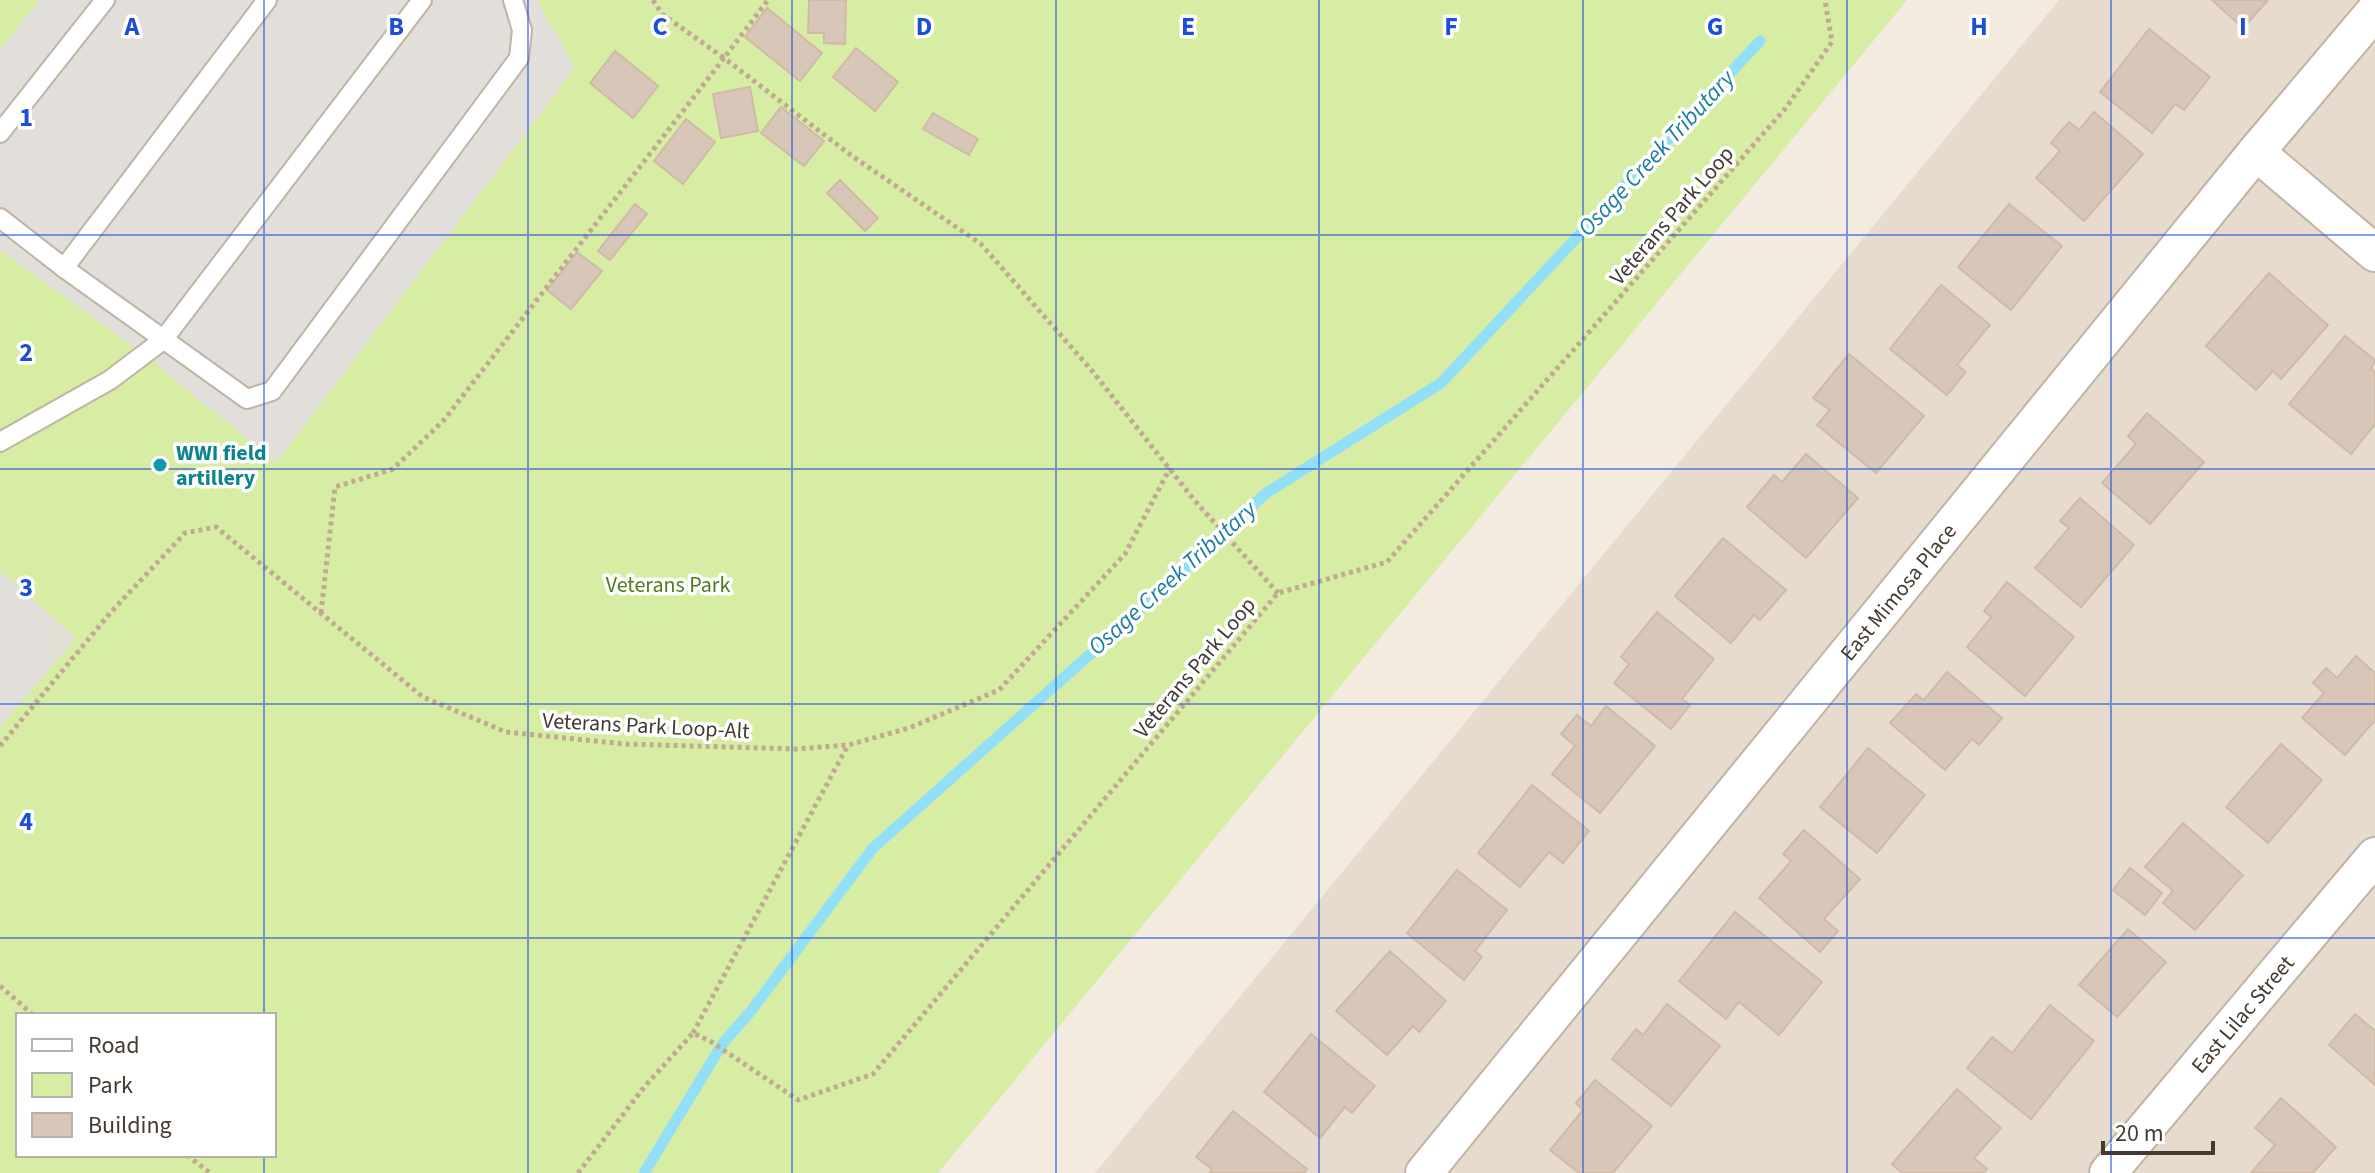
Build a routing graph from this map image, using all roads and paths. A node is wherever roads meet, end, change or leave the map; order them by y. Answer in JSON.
{"nodes":[{"id":1,"x":105,"y":0,"type":"edge"},
{"id":2,"x":267,"y":0,"type":"edge"},
{"id":3,"x":422,"y":0,"type":"edge"},
{"id":4,"x":513,"y":0,"type":"edge"},
{"id":5,"x":653,"y":0,"type":"edge"},
{"id":6,"x":768,"y":0,"type":"edge"},
{"id":7,"x":1825,"y":0,"type":"edge"},
{"id":8,"x":2375,"y":11,"type":"edge"},
{"id":9,"x":724,"y":58,"type":"junction"},
{"id":10,"x":0,"y":133,"type":"edge"},
{"id":11,"x":2256,"y":152,"type":"junction"},
{"id":12,"x":0,"y":218,"type":"edge"},
{"id":13,"x":2375,"y":253,"type":"edge"},
{"id":14,"x":64,"y":268,"type":"junction"},
{"id":15,"x":163,"y":340,"type":"junction"},
{"id":16,"x":0,"y":442,"type":"edge"},
{"id":17,"x":1170,"y":468,"type":"junction"},
{"id":18,"x":1278,"y":593,"type":"junction"},
{"id":19,"x":321,"y":613,"type":"junction"},
{"id":20,"x":848,"y":745,"type":"junction"},
{"id":21,"x":0,"y":746,"type":"edge"},
{"id":22,"x":2375,"y":856,"type":"edge"},
{"id":23,"x":0,"y":986,"type":"edge"},
{"id":24,"x":31,"y":1013,"type":"edge"},
{"id":25,"x":693,"y":1033,"type":"junction"},
{"id":26,"x":190,"y":1157,"type":"edge"},
{"id":27,"x":210,"y":1173,"type":"edge"},
{"id":28,"x":578,"y":1173,"type":"edge"},
{"id":29,"x":1424,"y":1173,"type":"edge"},
{"id":30,"x":2108,"y":1173,"type":"edge"}],
"edges":[{"from":1,"to":10,"type":"lane"},
{"from":2,"to":14,"type":"lane"},
{"from":3,"to":15,"type":"lane"},
{"from":4,"to":15,"type":"lane"},
{"from":5,"to":9,"type":"path"},
{"from":6,"to":9,"type":"path"},
{"from":7,"to":18,"type":"path","name":"Veterans Park Loop"},
{"from":8,"to":11,"type":"street","name":"East Mimosa Place"},
{"from":9,"to":17,"type":"path"},
{"from":9,"to":19,"type":"path"},
{"from":11,"to":13,"type":"street"},
{"from":11,"to":29,"type":"street","name":"East Mimosa Place"},
{"from":12,"to":14,"type":"lane"},
{"from":14,"to":15,"type":"lane"},
{"from":15,"to":16,"type":"lane"},
{"from":17,"to":18,"type":"path"},
{"from":17,"to":20,"type":"path","name":"Veterans Park Loop-Alt"},
{"from":18,"to":25,"type":"path","name":"Veterans Park Loop"},
{"from":19,"to":20,"type":"path","name":"Veterans Park Loop-Alt"},
{"from":19,"to":21,"type":"path","name":"Veterans Park Loop-Alt"},
{"from":20,"to":25,"type":"path"},
{"from":22,"to":30,"type":"street","name":"East Lilac Street"},
{"from":23,"to":24,"type":"path"},
{"from":25,"to":28,"type":"path"},
{"from":26,"to":27,"type":"path"}]}
